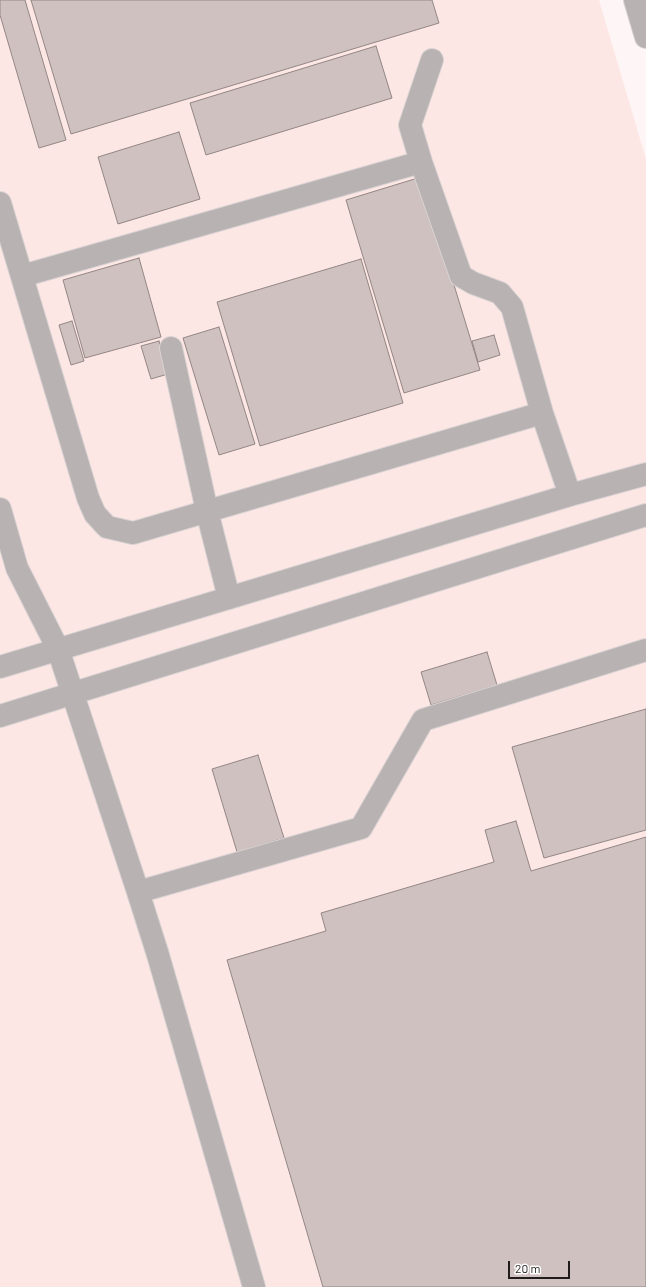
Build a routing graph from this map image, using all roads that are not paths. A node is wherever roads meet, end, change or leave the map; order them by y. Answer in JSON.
{"nodes":[{"id":1,"x":635,"y":0,"type":"edge"},
{"id":2,"x":646,"y":37,"type":"edge"},
{"id":3,"x":432,"y":60,"type":"dead end"},
{"id":4,"x":421,"y":162,"type":"junction"},
{"id":5,"x":0,"y":203,"type":"edge"},
{"id":6,"x":22,"y":276,"type":"junction"},
{"id":7,"x":171,"y":348,"type":"dead end"},
{"id":8,"x":542,"y":413,"type":"junction"},
{"id":9,"x":646,"y":474,"type":"edge"},
{"id":10,"x":570,"y":495,"type":"junction"},
{"id":11,"x":0,"y":509,"type":"edge"},
{"id":12,"x":207,"y":511,"type":"junction"},
{"id":13,"x":646,"y":515,"type":"edge"},
{"id":14,"x":8,"y":567,"type":"edge"},
{"id":15,"x":229,"y":598,"type":"junction"},
{"id":16,"x":58,"y":649,"type":"junction"},
{"id":17,"x":646,"y":650,"type":"edge"},
{"id":18,"x":0,"y":667,"type":"edge"},
{"id":19,"x":72,"y":694,"type":"junction"},
{"id":20,"x":0,"y":716,"type":"edge"},
{"id":21,"x":138,"y":892,"type":"junction"},
{"id":22,"x":254,"y":1287,"type":"edge"}],
"edges":[{"from":1,"to":2,"type":"street"},
{"from":3,"to":4,"type":"street"},
{"from":4,"to":6,"type":"street"},
{"from":4,"to":8,"type":"street"},
{"from":5,"to":6,"type":"street"},
{"from":6,"to":12,"type":"street"},
{"from":7,"to":12,"type":"street"},
{"from":8,"to":10,"type":"street"},
{"from":8,"to":12,"type":"street"},
{"from":9,"to":10,"type":"street"},
{"from":10,"to":15,"type":"street"},
{"from":11,"to":14,"type":"street"},
{"from":12,"to":15,"type":"street"},
{"from":13,"to":19,"type":"street"},
{"from":14,"to":16,"type":"street"},
{"from":15,"to":16,"type":"street"},
{"from":16,"to":18,"type":"street"},
{"from":16,"to":19,"type":"street"},
{"from":17,"to":21,"type":"street"},
{"from":19,"to":20,"type":"street"},
{"from":19,"to":21,"type":"street"},
{"from":21,"to":22,"type":"street"}]}
